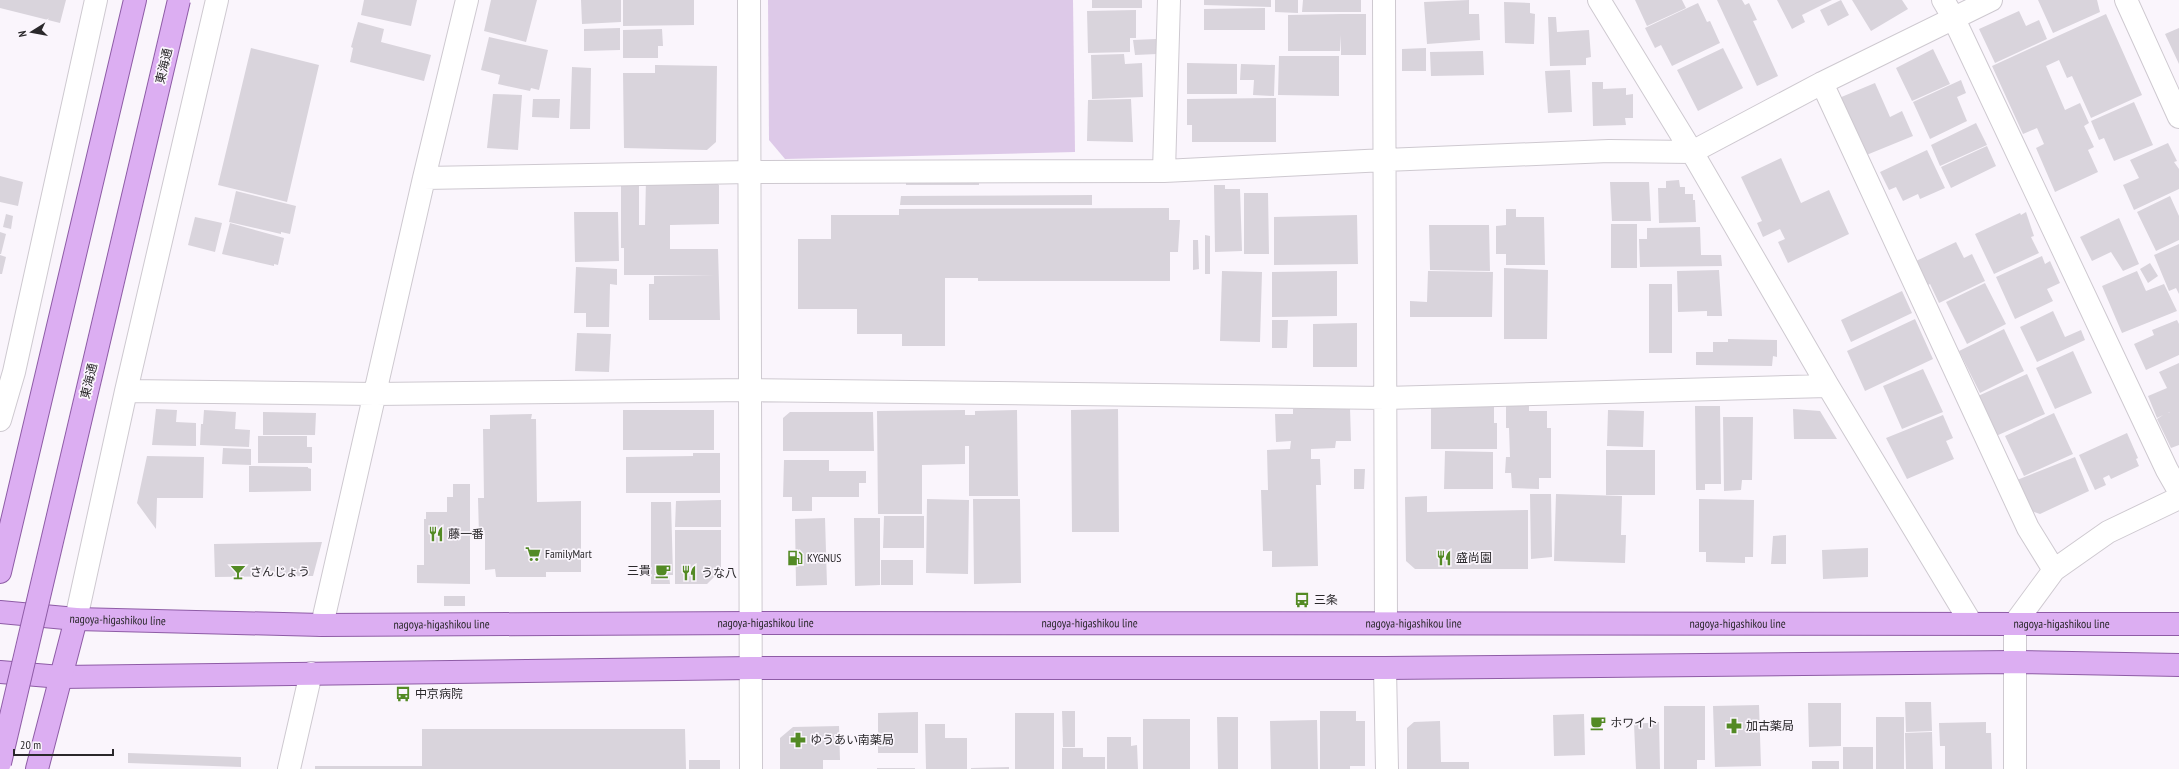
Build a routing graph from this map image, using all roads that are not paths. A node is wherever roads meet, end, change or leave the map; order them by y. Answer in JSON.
{"nodes":[{"id":1,"x":96,"y":0,"type":"edge"},
{"id":2,"x":135,"y":0,"type":"edge"},
{"id":3,"x":179,"y":0,"type":"edge"},
{"id":4,"x":217,"y":0,"type":"edge"},
{"id":5,"x":467,"y":0,"type":"edge"},
{"id":6,"x":749,"y":0,"type":"edge"},
{"id":7,"x":1169,"y":0,"type":"edge"},
{"id":8,"x":1384,"y":0,"type":"edge"},
{"id":9,"x":1599,"y":0,"type":"edge"},
{"id":10,"x":1991,"y":0,"type":"edge"},
{"id":11,"x":2126,"y":0,"type":"edge"},
{"id":12,"x":1948,"y":8,"type":"edge"},
{"id":13,"x":1822,"y":83,"type":"junction"},
{"id":14,"x":2179,"y":117,"type":"edge"},
{"id":15,"x":1692,"y":152,"type":"junction"},
{"id":16,"x":1385,"y":160,"type":"junction"},
{"id":17,"x":1164,"y":171,"type":"junction"},
{"id":18,"x":749,"y":172,"type":"junction"},
{"id":19,"x":424,"y":178,"type":"junction"},
{"id":20,"x":7,"y":370,"type":"edge"},
{"id":21,"x":1828,"y":386,"type":"junction"},
{"id":22,"x":126,"y":390,"type":"junction"},
{"id":23,"x":751,"y":390,"type":"junction"},
{"id":24,"x":375,"y":394,"type":"junction"},
{"id":25,"x":1385,"y":398,"type":"junction"},
{"id":26,"x":0,"y":420,"type":"edge"},
{"id":27,"x":2179,"y":491,"type":"edge"},
{"id":28,"x":2179,"y":498,"type":"edge"},
{"id":29,"x":2054,"y":570,"type":"junction"},
{"id":30,"x":0,"y":572,"type":"edge"},
{"id":31,"x":0,"y":612,"type":"edge"},
{"id":32,"x":76,"y":619,"type":"junction"},
{"id":33,"x":751,"y":623,"type":"junction"},
{"id":34,"x":1386,"y":623,"type":"junction"},
{"id":35,"x":1971,"y":623,"type":"junction"},
{"id":36,"x":2015,"y":623,"type":"junction"},
{"id":37,"x":2179,"y":624,"type":"edge"},
{"id":38,"x":322,"y":625,"type":"junction"},
{"id":39,"x":2014,"y":662,"type":"junction"},
{"id":40,"x":2179,"y":664,"type":"edge"},
{"id":41,"x":751,"y":668,"type":"junction"},
{"id":42,"x":1385,"y":668,"type":"junction"},
{"id":43,"x":0,"y":672,"type":"edge"},
{"id":44,"x":311,"y":673,"type":"junction"},
{"id":45,"x":61,"y":677,"type":"junction"},
{"id":46,"x":0,"y":763,"type":"edge"},
{"id":47,"x":37,"y":769,"type":"edge"},
{"id":48,"x":289,"y":769,"type":"edge"},
{"id":49,"x":751,"y":769,"type":"edge"},
{"id":50,"x":1387,"y":769,"type":"edge"},
{"id":51,"x":2015,"y":769,"type":"edge"}],
"edges":[{"from":1,"to":20,"type":"street"},
{"from":2,"to":30,"type":"main road"},
{"from":3,"to":46,"type":"main road","name":"東海通","bridge":true},
{"from":4,"to":22,"type":"street"},
{"from":5,"to":19,"type":"street"},
{"from":6,"to":18,"type":"street"},
{"from":7,"to":17,"type":"street"},
{"from":8,"to":16,"type":"street"},
{"from":9,"to":15,"type":"street"},
{"from":10,"to":12,"type":"street"},
{"from":11,"to":14,"type":"street"},
{"from":12,"to":13,"type":"street"},
{"from":12,"to":27,"type":"street"},
{"from":13,"to":15,"type":"street"},
{"from":13,"to":29,"type":"street"},
{"from":15,"to":16,"type":"street"},
{"from":15,"to":21,"type":"street"},
{"from":16,"to":17,"type":"street"},
{"from":16,"to":25,"type":"street"},
{"from":17,"to":18,"type":"street"},
{"from":18,"to":19,"type":"street"},
{"from":18,"to":23,"type":"street"},
{"from":19,"to":24,"type":"street"},
{"from":20,"to":26,"type":"street"},
{"from":21,"to":25,"type":"street"},
{"from":21,"to":35,"type":"street"},
{"from":22,"to":24,"type":"street"},
{"from":22,"to":32,"type":"street"},
{"from":23,"to":24,"type":"street"},
{"from":23,"to":25,"type":"street"},
{"from":23,"to":33,"type":"street"},
{"from":24,"to":38,"type":"street"},
{"from":25,"to":34,"type":"street"},
{"from":28,"to":29,"type":"street"},
{"from":29,"to":36,"type":"street"},
{"from":31,"to":32,"type":"main road","name":"nagoya-higashikou line"},
{"from":32,"to":38,"type":"main road","name":"nagoya-higashikou line"},
{"from":32,"to":45,"type":"main road"},
{"from":33,"to":34,"type":"main road","name":"nagoya-higashikou line"},
{"from":33,"to":38,"type":"main road","name":"nagoya-higashikou line"},
{"from":33,"to":41,"type":"street"},
{"from":34,"to":35,"type":"main road","name":"nagoya-higashikou line"},
{"from":35,"to":36,"type":"main road","name":"nagoya-higashikou line"},
{"from":36,"to":37,"type":"main road","name":"nagoya-higashikou line"},
{"from":36,"to":39,"type":"street"},
{"from":39,"to":40,"type":"main road"},
{"from":39,"to":42,"type":"main road"},
{"from":39,"to":51,"type":"street"},
{"from":41,"to":42,"type":"main road"},
{"from":41,"to":44,"type":"main road"},
{"from":41,"to":49,"type":"street"},
{"from":42,"to":50,"type":"street"},
{"from":43,"to":45,"type":"main road"},
{"from":44,"to":45,"type":"main road"},
{"from":44,"to":48,"type":"street"},
{"from":45,"to":47,"type":"main road"}]}
